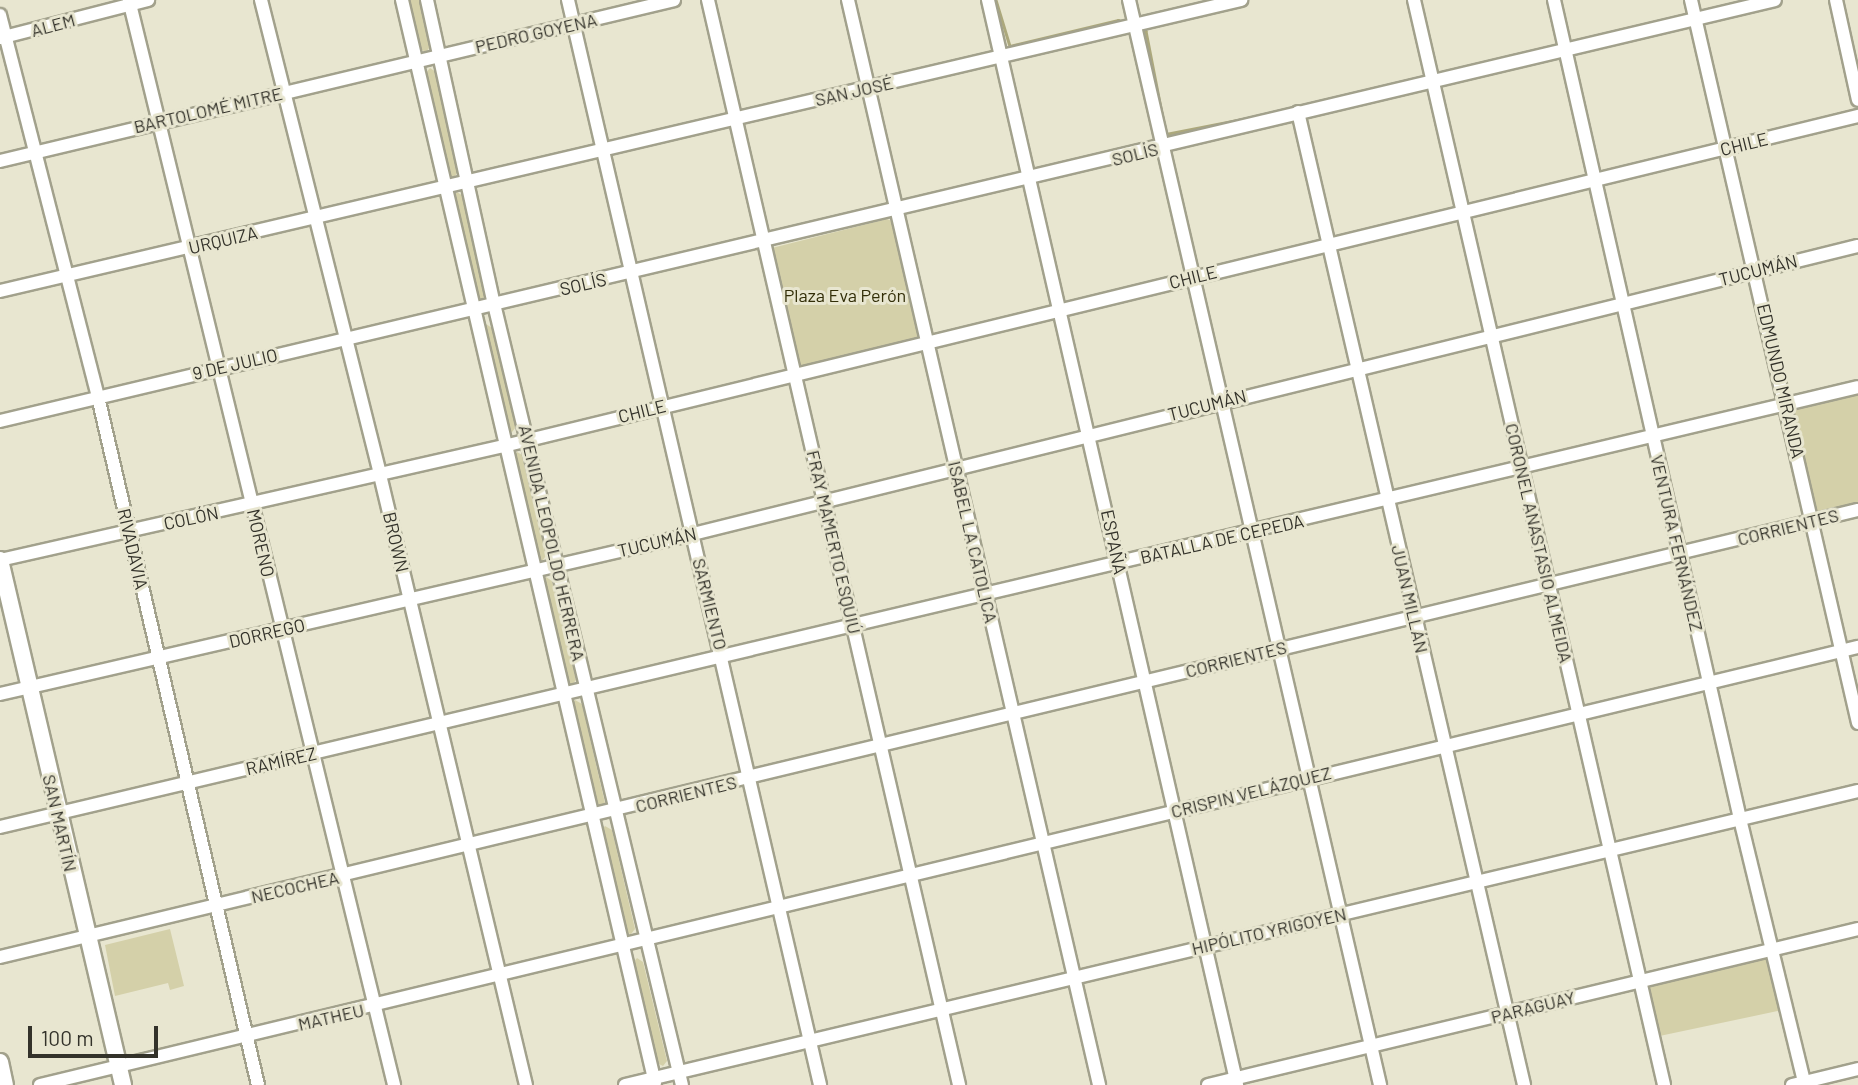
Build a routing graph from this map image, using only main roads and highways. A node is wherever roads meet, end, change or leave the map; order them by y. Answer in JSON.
{"nodes":[{"id":1,"x":0,"y":560,"type":"edge"},
{"id":2,"x":0,"y":1062,"type":"edge"},
{"id":3,"x":5,"y":1085,"type":"edge"},
{"id":4,"x":123,"y":1085,"type":"edge"}],
"edges":[{"from":1,"to":4,"type":"main road","name":"SAN MARTÍN"},
{"from":2,"to":3,"type":"main road"}]}
